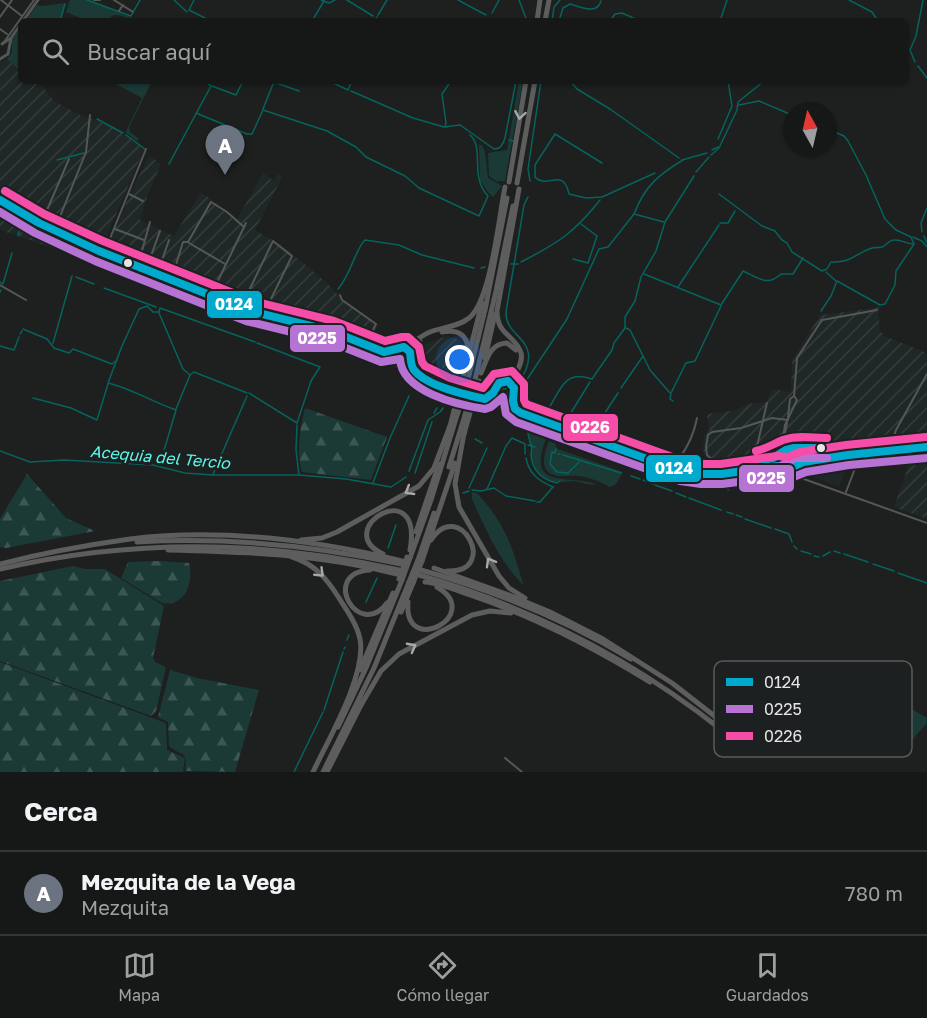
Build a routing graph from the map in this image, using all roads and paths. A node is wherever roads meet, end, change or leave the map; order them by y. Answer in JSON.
{"nodes":[{"id":1,"x":1,"y":0,"type":"edge"},
{"id":2,"x":12,"y":0,"type":"edge"},
{"id":3,"x":36,"y":0,"type":"edge"},
{"id":4,"x":94,"y":0,"type":"edge"},
{"id":5,"x":100,"y":0,"type":"edge"},
{"id":6,"x":114,"y":0,"type":"edge"},
{"id":7,"x":540,"y":0,"type":"edge"},
{"id":8,"x":549,"y":0,"type":"edge"},
{"id":9,"x":123,"y":5,"type":"junction"},
{"id":10,"x":8,"y":6,"type":"junction"},
{"id":11,"x":119,"y":11,"type":"dead end"},
{"id":12,"x":133,"y":12,"type":"dead end"},
{"id":13,"x":0,"y":17,"type":"edge"},
{"id":14,"x":20,"y":18,"type":"edge"},
{"id":15,"x":23,"y":18,"type":"edge"},
{"id":16,"x":537,"y":18,"type":"edge"},
{"id":17,"x":546,"y":18,"type":"edge"},
{"id":18,"x":18,"y":25,"type":"edge"},
{"id":19,"x":18,"y":25,"type":"edge"},
{"id":20,"x":0,"y":29,"type":"edge"},
{"id":21,"x":10,"y":36,"type":"junction"},
{"id":22,"x":2,"y":43,"type":"edge"},
{"id":23,"x":8,"y":49,"type":"junction"},
{"id":24,"x":0,"y":58,"type":"edge"},
{"id":25,"x":525,"y":84,"type":"edge"},
{"id":26,"x":534,"y":84,"type":"edge"},
{"id":27,"x":90,"y":115,"type":"dead end"},
{"id":28,"x":146,"y":149,"type":"dead end"},
{"id":29,"x":69,"y":159,"type":"dead end"},
{"id":30,"x":507,"y":184,"type":"junction"},
{"id":31,"x":518,"y":186,"type":"junction"},
{"id":32,"x":129,"y":194,"type":"junction"},
{"id":33,"x":0,"y":200,"type":"edge"},
{"id":34,"x":143,"y":201,"type":"dead end"},
{"id":35,"x":42,"y":220,"type":"junction"},
{"id":36,"x":150,"y":222,"type":"dead end"},
{"id":37,"x":56,"y":226,"type":"junction"},
{"id":38,"x":115,"y":229,"type":"junction"},
{"id":39,"x":160,"y":231,"type":"dead end"},
{"id":40,"x":144,"y":240,"type":"junction"},
{"id":41,"x":169,"y":240,"type":"dead end"},
{"id":42,"x":81,"y":242,"type":"junction"},
{"id":43,"x":92,"y":242,"type":"junction"},
{"id":44,"x":188,"y":242,"type":"junction"},
{"id":45,"x":107,"y":246,"type":"junction"},
{"id":46,"x":101,"y":248,"type":"junction"},
{"id":47,"x":116,"y":258,"type":"junction"},
{"id":48,"x":138,"y":264,"type":"junction"},
{"id":49,"x":148,"y":264,"type":"junction"},
{"id":50,"x":225,"y":264,"type":"junction"},
{"id":51,"x":159,"y":268,"type":"junction"},
{"id":52,"x":174,"y":271,"type":"junction"},
{"id":53,"x":162,"y":276,"type":"junction"},
{"id":54,"x":180,"y":282,"type":"junction"},
{"id":55,"x":0,"y":285,"type":"edge"},
{"id":56,"x":484,"y":290,"type":"junction"},
{"id":57,"x":213,"y":291,"type":"junction"},
{"id":58,"x":340,"y":295,"type":"dead end"},
{"id":59,"x":26,"y":300,"type":"dead end"},
{"id":60,"x":499,"y":301,"type":"junction"},
{"id":61,"x":238,"y":305,"type":"junction"},
{"id":62,"x":250,"y":310,"type":"junction"},
{"id":63,"x":877,"y":310,"type":"dead end"},
{"id":64,"x":266,"y":312,"type":"junction"},
{"id":65,"x":369,"y":343,"type":"junction"},
{"id":66,"x":402,"y":346,"type":"junction"},
{"id":67,"x":380,"y":351,"type":"junction"},
{"id":68,"x":394,"y":351,"type":"junction"},
{"id":69,"x":411,"y":358,"type":"junction"},
{"id":70,"x":393,"y":359,"type":"junction"},
{"id":71,"x":468,"y":361,"type":"junction"},
{"id":72,"x":402,"y":366,"type":"junction"},
{"id":73,"x":481,"y":373,"type":"junction"},
{"id":74,"x":418,"y":374,"type":"junction"},
{"id":75,"x":927,"y":374,"type":"edge"},
{"id":76,"x":466,"y":378,"type":"junction"},
{"id":77,"x":477,"y":381,"type":"junction"},
{"id":78,"x":505,"y":381,"type":"junction"},
{"id":79,"x":513,"y":386,"type":"junction"},
{"id":80,"x":458,"y":390,"type":"dead end"},
{"id":81,"x":496,"y":390,"type":"junction"},
{"id":82,"x":513,"y":394,"type":"junction"},
{"id":83,"x":795,"y":396,"type":"junction"},
{"id":84,"x":478,"y":397,"type":"dead end"},
{"id":85,"x":484,"y":399,"type":"junction"},
{"id":86,"x":502,"y":399,"type":"junction"},
{"id":87,"x":767,"y":403,"type":"dead end"},
{"id":88,"x":515,"y":409,"type":"junction"},
{"id":89,"x":456,"y":412,"type":"junction"},
{"id":90,"x":467,"y":415,"type":"junction"},
{"id":91,"x":697,"y":418,"type":"dead end"},
{"id":92,"x":764,"y":420,"type":"junction"},
{"id":93,"x":788,"y":420,"type":"junction"},
{"id":94,"x":450,"y":426,"type":"junction"},
{"id":95,"x":464,"y":433,"type":"junction"},
{"id":96,"x":927,"y":436,"type":"edge"},
{"id":97,"x":893,"y":439,"type":"junction"},
{"id":98,"x":786,"y":445,"type":"junction"},
{"id":99,"x":900,"y":445,"type":"junction"},
{"id":100,"x":879,"y":446,"type":"junction"},
{"id":101,"x":926,"y":446,"type":"edge"},
{"id":102,"x":839,"y":447,"type":"junction"},
{"id":103,"x":797,"y":448,"type":"junction"},
{"id":104,"x":832,"y":449,"type":"junction"},
{"id":105,"x":790,"y":450,"type":"junction"},
{"id":106,"x":861,"y":453,"type":"junction"},
{"id":107,"x":755,"y":455,"type":"junction"},
{"id":108,"x":780,"y":455,"type":"junction"},
{"id":109,"x":807,"y":457,"type":"junction"},
{"id":110,"x":652,"y":460,"type":"junction"},
{"id":111,"x":675,"y":464,"type":"junction"},
{"id":112,"x":731,"y":465,"type":"junction"},
{"id":113,"x":795,"y":465,"type":"junction"},
{"id":114,"x":784,"y":466,"type":"junction"},
{"id":115,"x":697,"y":471,"type":"junction"},
{"id":116,"x":807,"y":479,"type":"junction"},
{"id":117,"x":846,"y":494,"type":"junction"},
{"id":118,"x":927,"y":523,"type":"edge"},
{"id":119,"x":271,"y":539,"type":"junction"},
{"id":120,"x":103,"y":545,"type":"junction"},
{"id":121,"x":426,"y":549,"type":"junction"},
{"id":122,"x":410,"y":550,"type":"junction"},
{"id":123,"x":267,"y":552,"type":"junction"},
{"id":124,"x":393,"y":559,"type":"junction"},
{"id":125,"x":0,"y":564,"type":"edge"},
{"id":126,"x":434,"y":568,"type":"junction"},
{"id":127,"x":0,"y":570,"type":"edge"},
{"id":128,"x":382,"y":570,"type":"junction"},
{"id":129,"x":410,"y":570,"type":"junction"},
{"id":130,"x":425,"y":582,"type":"junction"},
{"id":131,"x":394,"y":591,"type":"junction"},
{"id":132,"x":410,"y":592,"type":"junction"},
{"id":133,"x":550,"y":612,"type":"junction"},
{"id":134,"x":557,"y":632,"type":"junction"},
{"id":135,"x":676,"y":687,"type":"junction"},
{"id":136,"x":350,"y":690,"type":"junction"},
{"id":137,"x":361,"y":705,"type":"junction"},
{"id":138,"x":694,"y":708,"type":"junction"},
{"id":139,"x":714,"y":719,"type":"edge"},
{"id":140,"x":714,"y":721,"type":"edge"},
{"id":141,"x":505,"y":758,"type":"dead end"},
{"id":142,"x":314,"y":772,"type":"edge"},
{"id":143,"x":325,"y":772,"type":"edge"},
{"id":144,"x":522,"y":772,"type":"edge"}],
"edges":[{"from":1,"to":10,"type":"street"},
{"from":2,"to":10,"type":"street"},
{"from":3,"to":15,"type":"street"},
{"from":4,"to":5,"type":"street"},
{"from":6,"to":9,"type":"street"},
{"from":7,"to":16,"type":"highway"},
{"from":8,"to":17,"type":"highway"},
{"from":9,"to":11,"type":"street"},
{"from":9,"to":12,"type":"street"},
{"from":10,"to":13,"type":"street"},
{"from":10,"to":14,"type":"street"},
{"from":18,"to":21,"type":"street"},
{"from":19,"to":21,"type":"street"},
{"from":20,"to":21,"type":"street"},
{"from":21,"to":22,"type":"street"},
{"from":21,"to":23,"type":"street"},
{"from":22,"to":23,"type":"street"},
{"from":23,"to":24,"type":"street"},
{"from":25,"to":30,"type":"highway","one_way":true},
{"from":26,"to":31,"type":"highway"},
{"from":27,"to":37,"type":"street"},
{"from":28,"to":32,"type":"street"},
{"from":29,"to":35,"type":"street"},
{"from":30,"to":56,"type":"highway"},
{"from":30,"to":76,"type":"highway"},
{"from":31,"to":60,"type":"highway"},
{"from":31,"to":77,"type":"highway"},
{"from":32,"to":34,"type":"street"},
{"from":32,"to":38,"type":"street"},
{"from":33,"to":35,"type":"highway"},
{"from":35,"to":37,"type":"highway"},
{"from":36,"to":40,"type":"street"},
{"from":37,"to":42,"type":"highway"},
{"from":37,"to":43,"type":"street"},
{"from":38,"to":40,"type":"street"},
{"from":38,"to":45,"type":"street"},
{"from":39,"to":49,"type":"street"},
{"from":40,"to":48,"type":"street"},
{"from":41,"to":51,"type":"street"},
{"from":42,"to":43,"type":"street"},
{"from":42,"to":46,"type":"highway"},
{"from":43,"to":46,"type":"street"},
{"from":44,"to":50,"type":"street"},
{"from":44,"to":50,"type":"street"},
{"from":44,"to":52,"type":"street"},
{"from":45,"to":46,"type":"street"},
{"from":45,"to":47,"type":"street"},
{"from":46,"to":47,"type":"highway"},
{"from":47,"to":48,"type":"highway"},
{"from":48,"to":49,"type":"street"},
{"from":48,"to":53,"type":"highway"},
{"from":49,"to":51,"type":"street"},
{"from":50,"to":57,"type":"street"},
{"from":51,"to":53,"type":"street"},
{"from":52,"to":53,"type":"street"},
{"from":52,"to":54,"type":"street"},
{"from":53,"to":54,"type":"highway"},
{"from":54,"to":57,"type":"street"},
{"from":54,"to":61,"type":"highway"},
{"from":55,"to":59,"type":"street"},
{"from":56,"to":66,"type":"highway"},
{"from":56,"to":71,"type":"highway"},
{"from":57,"to":61,"type":"street"},
{"from":58,"to":65,"type":"street"},
{"from":60,"to":73,"type":"highway"},
{"from":60,"to":79,"type":"highway"},
{"from":61,"to":62,"type":"highway"},
{"from":61,"to":62,"type":"street"},
{"from":61,"to":64,"type":"street"},
{"from":62,"to":64,"type":"highway"},
{"from":63,"to":83,"type":"street"},
{"from":64,"to":65,"type":"highway"},
{"from":65,"to":67,"type":"highway"},
{"from":66,"to":68,"type":"highway"},
{"from":66,"to":69,"type":"highway"},
{"from":67,"to":68,"type":"highway"},
{"from":67,"to":70,"type":"highway"},
{"from":68,"to":70,"type":"highway"},
{"from":69,"to":71,"type":"highway"},
{"from":69,"to":72,"type":"highway"},
{"from":69,"to":74,"type":"highway"},
{"from":70,"to":72,"type":"highway"},
{"from":71,"to":76,"type":"highway"},
{"from":72,"to":74,"type":"highway"},
{"from":73,"to":77,"type":"highway"},
{"from":73,"to":78,"type":"highway"},
{"from":74,"to":80,"type":"highway"},
{"from":75,"to":97,"type":"street"},
{"from":76,"to":89,"type":"highway","bridge":true},
{"from":77,"to":90,"type":"highway","bridge":true},
{"from":78,"to":79,"type":"highway"},
{"from":78,"to":81,"type":"highway"},
{"from":79,"to":82,"type":"highway"},
{"from":81,"to":85,"type":"highway"},
{"from":81,"to":86,"type":"highway"},
{"from":82,"to":86,"type":"highway"},
{"from":82,"to":88,"type":"highway"},
{"from":83,"to":93,"type":"street"},
{"from":83,"to":93,"type":"street"},
{"from":84,"to":85,"type":"highway"},
{"from":85,"to":86,"type":"highway"},
{"from":86,"to":88,"type":"highway"},
{"from":87,"to":92,"type":"street"},
{"from":88,"to":110,"type":"highway"},
{"from":89,"to":94,"type":"highway"},
{"from":89,"to":129,"type":"highway"},
{"from":90,"to":95,"type":"highway"},
{"from":90,"to":129,"type":"highway"},
{"from":91,"to":111,"type":"street"},
{"from":92,"to":93,"type":"street"},
{"from":92,"to":107,"type":"street"},
{"from":92,"to":107,"type":"street"},
{"from":93,"to":98,"type":"street"},
{"from":93,"to":108,"type":"street"},
{"from":94,"to":119,"type":"highway","one_way":true},
{"from":94,"to":122,"type":"highway"},
{"from":95,"to":121,"type":"highway"},
{"from":133,"to":95,"type":"highway","one_way":true},
{"from":96,"to":97,"type":"street"},
{"from":97,"to":99,"type":"street"},
{"from":97,"to":102,"type":"street"},
{"from":98,"to":103,"type":"street"},
{"from":98,"to":105,"type":"street"},
{"from":99,"to":100,"type":"highway"},
{"from":99,"to":101,"type":"highway"},
{"from":100,"to":104,"type":"street"},
{"from":100,"to":109,"type":"highway"},
{"from":101,"to":106,"type":"street"},
{"from":101,"to":109,"type":"highway"},
{"from":102,"to":103,"type":"street"},
{"from":102,"to":104,"type":"street"},
{"from":103,"to":105,"type":"street"},
{"from":104,"to":105,"type":"street"},
{"from":105,"to":108,"type":"street"},
{"from":105,"to":113,"type":"street"},
{"from":106,"to":113,"type":"street"},
{"from":106,"to":117,"type":"street"},
{"from":107,"to":108,"type":"street"},
{"from":107,"to":112,"type":"street"},
{"from":108,"to":112,"type":"street"},
{"from":108,"to":114,"type":"street"},
{"from":109,"to":115,"type":"highway","bridge":true},
{"from":110,"to":111,"type":"highway"},
{"from":110,"to":115,"type":"highway"},
{"from":111,"to":115,"type":"highway"},
{"from":112,"to":115,"type":"street"},
{"from":113,"to":114,"type":"street"},
{"from":113,"to":116,"type":"street"},
{"from":114,"to":115,"type":"street"},
{"from":114,"to":116,"type":"street"},
{"from":116,"to":117,"type":"street"},
{"from":117,"to":118,"type":"street"},
{"from":119,"to":120,"type":"highway"},
{"from":119,"to":124,"type":"highway"},
{"from":120,"to":125,"type":"highway"},
{"from":120,"to":129,"type":"highway"},
{"from":121,"to":126,"type":"highway"},
{"from":121,"to":129,"type":"highway"},
{"from":122,"to":124,"type":"highway"},
{"from":122,"to":129,"type":"highway"},
{"from":123,"to":127,"type":"highway"},
{"from":123,"to":128,"type":"highway"},
{"from":123,"to":136,"type":"highway","one_way":true},
{"from":124,"to":129,"type":"highway"},
{"from":126,"to":129,"type":"highway"},
{"from":126,"to":133,"type":"highway"},
{"from":127,"to":129,"type":"highway"},
{"from":128,"to":129,"type":"highway"},
{"from":128,"to":131,"type":"highway"},
{"from":129,"to":130,"type":"highway"},
{"from":129,"to":131,"type":"highway"},
{"from":129,"to":132,"type":"highway"},
{"from":129,"to":135,"type":"highway"},
{"from":129,"to":138,"type":"highway"},
{"from":129,"to":142,"type":"highway"},
{"from":129,"to":143,"type":"highway"},
{"from":130,"to":132,"type":"highway"},
{"from":130,"to":134,"type":"highway"},
{"from":131,"to":136,"type":"highway"},
{"from":132,"to":137,"type":"highway"},
{"from":133,"to":135,"type":"highway"},
{"from":137,"to":134,"type":"highway","one_way":true},
{"from":134,"to":138,"type":"highway"},
{"from":135,"to":139,"type":"highway"},
{"from":136,"to":142,"type":"highway"},
{"from":137,"to":143,"type":"highway"},
{"from":138,"to":140,"type":"highway"},
{"from":141,"to":144,"type":"street"}]}
